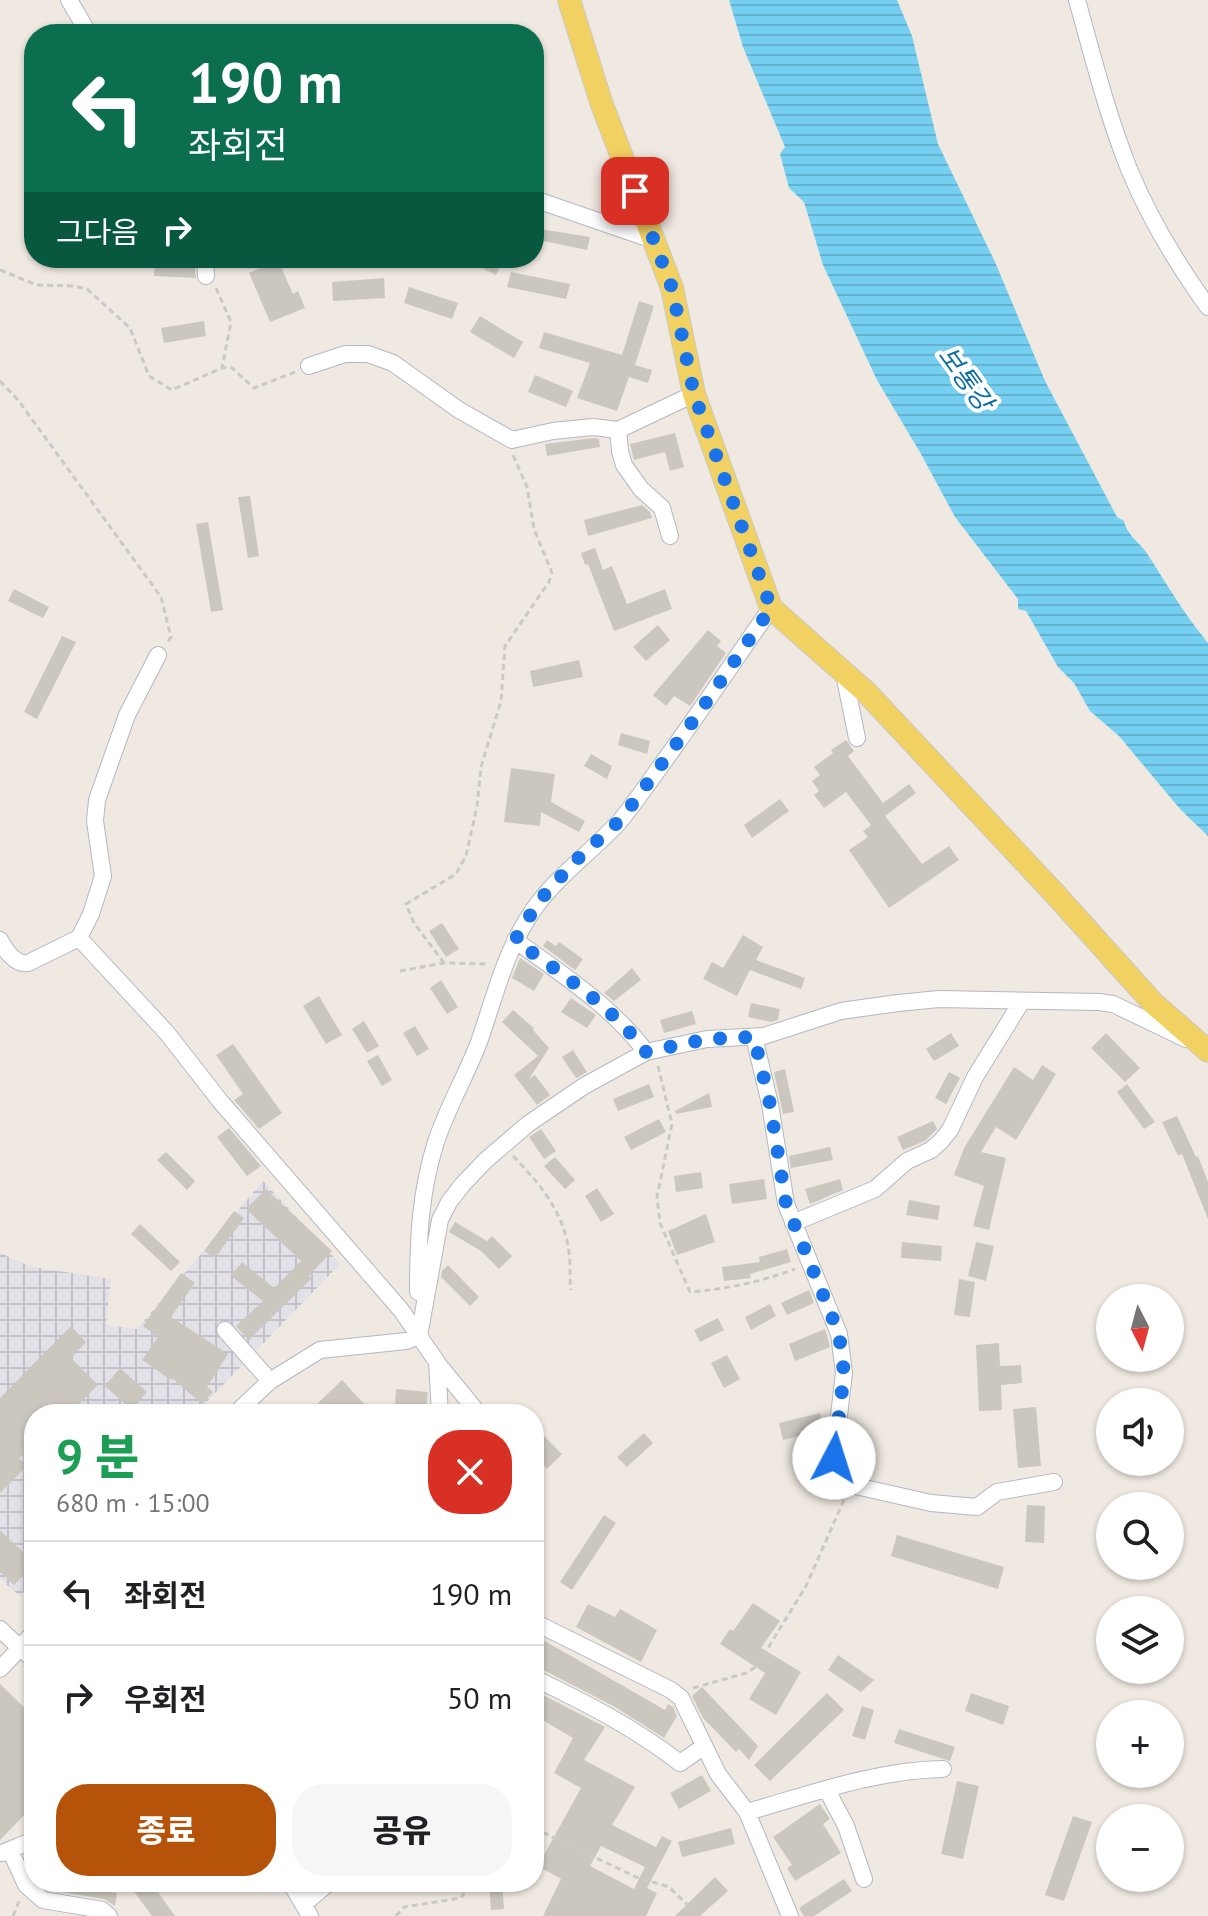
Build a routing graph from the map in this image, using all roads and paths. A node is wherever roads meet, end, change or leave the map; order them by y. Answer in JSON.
{"nodes":[{"id":1,"x":69,"y":0,"type":"edge"},
{"id":2,"x":569,"y":0,"type":"edge"},
{"id":3,"x":1077,"y":0,"type":"edge"},
{"id":4,"x":83,"y":24,"type":"edge"},
{"id":5,"x":544,"y":202,"type":"edge"},
{"id":6,"x":656,"y":241,"type":"junction"},
{"id":7,"x":206,"y":268,"type":"edge"},
{"id":8,"x":0,"y":270,"type":"edge"},
{"id":9,"x":206,"y":276,"type":"joint"},
{"id":10,"x":1208,"y":307,"type":"edge"},
{"id":11,"x":309,"y":366,"type":"joint"},
{"id":12,"x":222,"y":368,"type":"junction"},
{"id":13,"x":0,"y":381,"type":"edge"},
{"id":14,"x":694,"y":394,"type":"junction"},
{"id":15,"x":618,"y":430,"type":"junction"},
{"id":16,"x":512,"y":440,"type":"junction"},
{"id":17,"x":670,"y":536,"type":"dead end"},
{"id":18,"x":771,"y":608,"type":"junction"},
{"id":19,"x":158,"y":655,"type":"joint"},
{"id":20,"x":844,"y":674,"type":"junction"},
{"id":21,"x":857,"y":738,"type":"dead end"},
{"id":22,"x":79,"y":938,"type":"junction"},
{"id":23,"x":0,"y":940,"type":"edge"},
{"id":24,"x":515,"y":940,"type":"junction"},
{"id":25,"x":444,"y":963,"type":"junction"},
{"id":26,"x":504,"y":965,"type":"junction"},
{"id":27,"x":400,"y":971,"type":"dead end"},
{"id":28,"x":1022,"y":1001,"type":"junction"},
{"id":29,"x":754,"y":1037,"type":"junction"},
{"id":30,"x":1204,"y":1048,"type":"edge"},
{"id":31,"x":650,"y":1051,"type":"junction"},
{"id":32,"x":503,"y":1145,"type":"junction"},
{"id":33,"x":793,"y":1223,"type":"junction"},
{"id":34,"x":810,"y":1263,"type":"junction"},
{"id":35,"x":571,"y":1290,"type":"dead end"},
{"id":36,"x":225,"y":1330,"type":"dead end"},
{"id":37,"x":419,"y":1336,"type":"junction"},
{"id":38,"x":437,"y":1362,"type":"junction"},
{"id":39,"x":270,"y":1381,"type":"junction"},
{"id":40,"x":246,"y":1404,"type":"edge"},
{"id":41,"x":439,"y":1404,"type":"edge"},
{"id":42,"x":471,"y":1404,"type":"edge"},
{"id":43,"x":841,"y":1480,"type":"junction"},
{"id":44,"x":1054,"y":1482,"type":"dead end"},
{"id":45,"x":544,"y":1627,"type":"edge"},
{"id":46,"x":0,"y":1629,"type":"edge"},
{"id":47,"x":24,"y":1643,"type":"edge"},
{"id":48,"x":20,"y":1648,"type":"junction"},
{"id":49,"x":24,"y":1651,"type":"edge"},
{"id":50,"x":0,"y":1669,"type":"edge"},
{"id":51,"x":544,"y":1683,"type":"edge"},
{"id":52,"x":674,"y":1693,"type":"junction"},
{"id":53,"x":703,"y":1747,"type":"junction"},
{"id":54,"x":943,"y":1769,"type":"dead end"},
{"id":55,"x":827,"y":1790,"type":"junction"},
{"id":56,"x":747,"y":1812,"type":"junction"},
{"id":57,"x":544,"y":1833,"type":"edge"},
{"id":58,"x":24,"y":1844,"type":"edge"},
{"id":59,"x":5,"y":1852,"type":"edge"},
{"id":60,"x":864,"y":1879,"type":"dead end"},
{"id":61,"x":24,"y":1882,"type":"edge"},
{"id":62,"x":34,"y":1892,"type":"edge"},
{"id":63,"x":296,"y":1892,"type":"edge"},
{"id":64,"x":322,"y":1892,"type":"edge"},
{"id":65,"x":465,"y":1892,"type":"edge"},
{"id":66,"x":307,"y":1910,"type":"edge"},
{"id":67,"x":109,"y":1916,"type":"edge"},
{"id":68,"x":396,"y":1916,"type":"edge"},
{"id":69,"x":699,"y":1916,"type":"edge"},
{"id":70,"x":790,"y":1916,"type":"edge"}],
"edges":[{"from":1,"to":4,"type":"street"},
{"from":2,"to":6,"type":"main road"},
{"from":3,"to":10,"type":"street"},
{"from":5,"to":6,"type":"street"},
{"from":6,"to":14,"type":"main road"},
{"from":7,"to":9,"type":"street"},
{"from":8,"to":12,"type":"path"},
{"from":9,"to":12,"type":"path"},
{"from":11,"to":12,"type":"path"},
{"from":11,"to":16,"type":"street"},
{"from":13,"to":19,"type":"path"},
{"from":14,"to":15,"type":"street"},
{"from":14,"to":18,"type":"main road"},
{"from":15,"to":16,"type":"street"},
{"from":15,"to":17,"type":"street"},
{"from":16,"to":25,"type":"path"},
{"from":18,"to":20,"type":"main road"},
{"from":18,"to":24,"type":"street"},
{"from":19,"to":22,"type":"street"},
{"from":20,"to":21,"type":"street"},
{"from":20,"to":30,"type":"main road"},
{"from":22,"to":23,"type":"street"},
{"from":22,"to":37,"type":"street"},
{"from":24,"to":26,"type":"street"},
{"from":24,"to":31,"type":"street"},
{"from":25,"to":26,"type":"path"},
{"from":25,"to":27,"type":"path"},
{"from":26,"to":37,"type":"street"},
{"from":28,"to":29,"type":"street"},
{"from":28,"to":30,"type":"street"},
{"from":28,"to":33,"type":"street"},
{"from":29,"to":31,"type":"street"},
{"from":29,"to":33,"type":"street"},
{"from":31,"to":32,"type":"street"},
{"from":31,"to":34,"type":"path"},
{"from":32,"to":35,"type":"path"},
{"from":32,"to":37,"type":"street"},
{"from":33,"to":34,"type":"street"},
{"from":34,"to":43,"type":"street"},
{"from":36,"to":39,"type":"street"},
{"from":37,"to":38,"type":"street"},
{"from":37,"to":39,"type":"street"},
{"from":38,"to":41,"type":"street"},
{"from":38,"to":42,"type":"street"},
{"from":39,"to":40,"type":"street"},
{"from":43,"to":44,"type":"street"},
{"from":43,"to":52,"type":"path"},
{"from":45,"to":52,"type":"street"},
{"from":46,"to":48,"type":"street"},
{"from":47,"to":48,"type":"street"},
{"from":48,"to":49,"type":"street"},
{"from":48,"to":50,"type":"street"},
{"from":51,"to":53,"type":"street"},
{"from":52,"to":53,"type":"street"},
{"from":53,"to":56,"type":"street"},
{"from":54,"to":55,"type":"street"},
{"from":55,"to":56,"type":"street"},
{"from":55,"to":60,"type":"street"},
{"from":56,"to":70,"type":"street"},
{"from":57,"to":69,"type":"path"},
{"from":58,"to":59,"type":"street"},
{"from":59,"to":61,"type":"street"},
{"from":62,"to":67,"type":"street"},
{"from":63,"to":66,"type":"street"},
{"from":64,"to":66,"type":"street"},
{"from":65,"to":68,"type":"path"}]}
